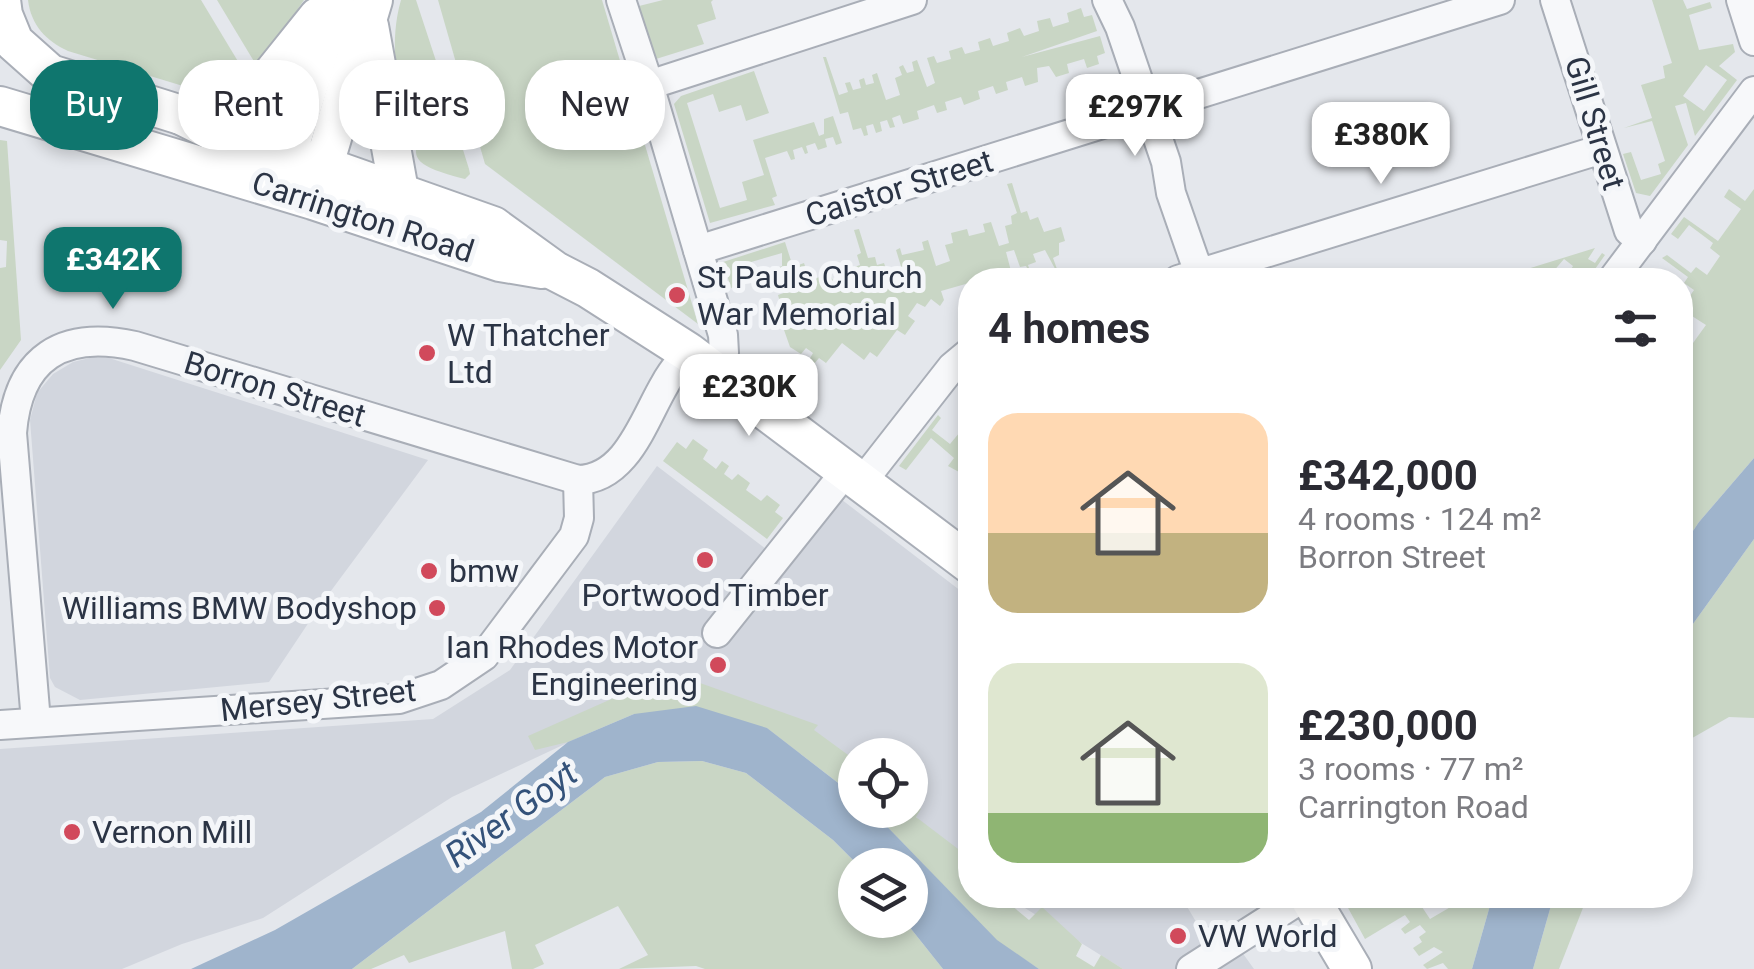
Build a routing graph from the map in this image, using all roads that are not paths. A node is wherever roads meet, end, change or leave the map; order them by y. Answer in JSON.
{"nodes":[{"id":1,"x":1,"y":0,"type":"edge"},
{"id":2,"x":621,"y":0,"type":"edge"},
{"id":3,"x":912,"y":0,"type":"edge"},
{"id":4,"x":1107,"y":0,"type":"edge"},
{"id":5,"x":1500,"y":0,"type":"edge"},
{"id":6,"x":1556,"y":0,"type":"edge"},
{"id":7,"x":1741,"y":0,"type":"edge"},
{"id":8,"x":352,"y":7,"type":"edge"},
{"id":9,"x":1754,"y":42,"type":"edge"},
{"id":10,"x":284,"y":60,"type":"edge"},
{"id":11,"x":641,"y":60,"type":"edge"},
{"id":12,"x":665,"y":80,"type":"edge"},
{"id":13,"x":1754,"y":90,"type":"edge"},
{"id":14,"x":0,"y":106,"type":"edge"},
{"id":15,"x":1148,"y":112,"type":"junction"},
{"id":16,"x":178,"y":114,"type":"edge"},
{"id":17,"x":665,"y":139,"type":"edge"},
{"id":18,"x":1602,"y":149,"type":"junction"},
{"id":19,"x":244,"y":150,"type":"edge"},
{"id":20,"x":282,"y":172,"type":"junction"},
{"id":21,"x":318,"y":183,"type":"junction"},
{"id":22,"x":398,"y":191,"type":"junction"},
{"id":23,"x":1642,"y":241,"type":"junction"},
{"id":24,"x":698,"y":250,"type":"junction"},
{"id":25,"x":1193,"y":268,"type":"edge"},
{"id":26,"x":1227,"y":268,"type":"edge"},
{"id":27,"x":1621,"y":268,"type":"edge"},
{"id":28,"x":555,"y":271,"type":"junction"},
{"id":29,"x":701,"y":361,"type":"junction"},
{"id":30,"x":958,"y":362,"type":"edge"},
{"id":31,"x":854,"y":476,"type":"junction"},
{"id":32,"x":578,"y":480,"type":"junction"},
{"id":33,"x":958,"y":555,"type":"edge"},
{"id":34,"x":717,"y":632,"type":"dead end"},
{"id":35,"x":36,"y":722,"type":"junction"},
{"id":36,"x":0,"y":725,"type":"edge"},
{"id":37,"x":1287,"y":908,"type":"edge"},
{"id":38,"x":1316,"y":908,"type":"edge"},
{"id":39,"x":1191,"y":969,"type":"edge"},
{"id":40,"x":1352,"y":969,"type":"edge"}],
"edges":[{"from":1,"to":16,"type":"main road","name":"Carrington Road"},
{"from":2,"to":11,"type":"street"},
{"from":3,"to":12,"type":"street"},
{"from":4,"to":15,"type":"street"},
{"from":5,"to":15,"type":"street","name":"Caistor Street"},
{"from":6,"to":18,"type":"street","name":"Gill Street"},
{"from":7,"to":9,"type":"street"},
{"from":8,"to":10,"type":"main road"},
{"from":8,"to":20,"type":"main road"},
{"from":8,"to":21,"type":"main road"},
{"from":8,"to":22,"type":"main road"},
{"from":13,"to":23,"type":"street"},
{"from":14,"to":20,"type":"main road","name":"Carrington Road"},
{"from":15,"to":24,"type":"street","name":"Caistor Street"},
{"from":15,"to":25,"type":"street"},
{"from":17,"to":24,"type":"street"},
{"from":18,"to":23,"type":"street","name":"Gill Street"},
{"from":18,"to":26,"type":"street"},
{"from":19,"to":20,"type":"main road","name":"Carrington Road"},
{"from":20,"to":21,"type":"main road","name":"Carrington Road"},
{"from":21,"to":22,"type":"main road","name":"Carrington Road"},
{"from":21,"to":28,"type":"main road","name":"Carrington Road"},
{"from":22,"to":28,"type":"main road","name":"Carrington Road"},
{"from":23,"to":27,"type":"street"},
{"from":24,"to":29,"type":"street"},
{"from":28,"to":29,"type":"main road","name":"Carrington Road"},
{"from":29,"to":31,"type":"main road","name":"Carrington Road"},
{"from":29,"to":32,"type":"street"},
{"from":30,"to":31,"type":"street"},
{"from":31,"to":33,"type":"main road","name":"Carrington Road"},
{"from":31,"to":34,"type":"street"},
{"from":32,"to":35,"type":"street","name":"Mersey Street"},
{"from":32,"to":35,"type":"street","name":"Borron Street"},
{"from":35,"to":36,"type":"street","name":"Mersey Street"},
{"from":37,"to":39,"type":"street"},
{"from":38,"to":40,"type":"main road"}]}
